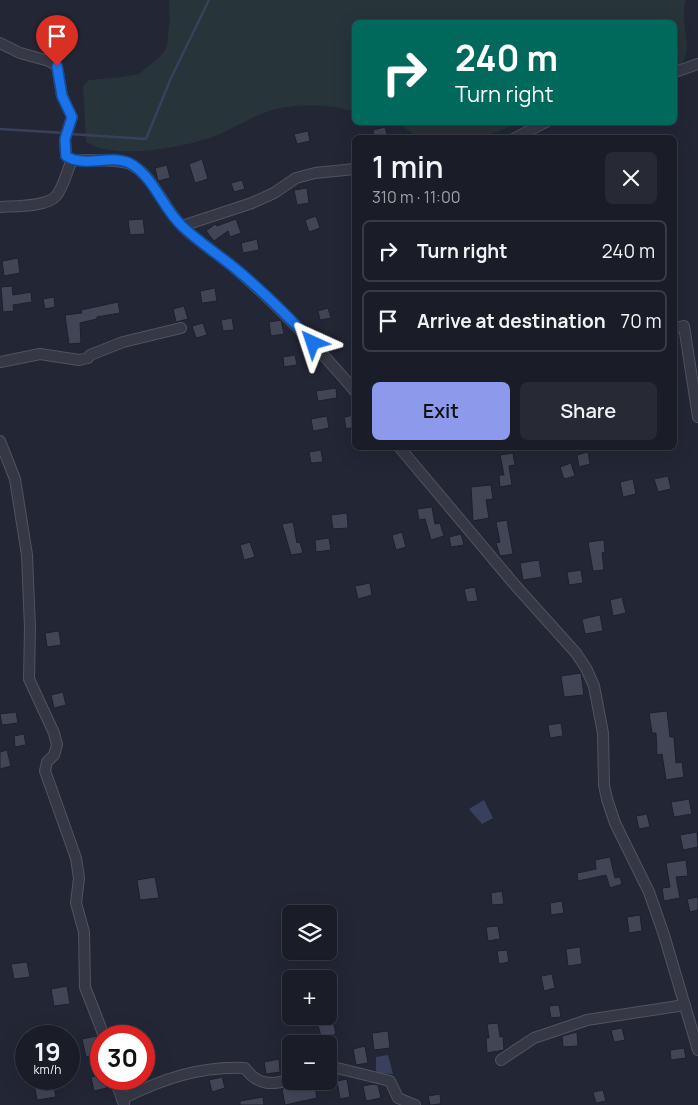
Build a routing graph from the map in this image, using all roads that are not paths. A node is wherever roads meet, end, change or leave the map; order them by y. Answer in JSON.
{"nodes":[{"id":1,"x":0,"y":43,"type":"edge"},
{"id":2,"x":698,"y":64,"type":"edge"},
{"id":3,"x":677,"y":71,"type":"edge"},
{"id":4,"x":540,"y":125,"type":"edge"},
{"id":5,"x":521,"y":135,"type":"edge"},
{"id":6,"x":72,"y":160,"type":"junction"},
{"id":7,"x":352,"y":169,"type":"edge"},
{"id":8,"x":0,"y":207,"type":"edge"},
{"id":9,"x":182,"y":226,"type":"junction"},
{"id":10,"x":181,"y":328,"type":"dead end"},
{"id":11,"x":677,"y":328,"type":"edge"},
{"id":12,"x":0,"y":362,"type":"edge"},
{"id":13,"x":350,"y":379,"type":"edge"},
{"id":14,"x":698,"y":417,"type":"edge"},
{"id":15,"x":0,"y":440,"type":"edge"},
{"id":16,"x":402,"y":450,"type":"edge"},
{"id":17,"x":685,"y":1004,"type":"junction"},
{"id":18,"x":100,"y":1025,"type":"edge"},
{"id":19,"x":698,"y":1050,"type":"edge"},
{"id":20,"x":501,"y":1060,"type":"dead end"},
{"id":21,"x":337,"y":1068,"type":"edge"},
{"id":22,"x":282,"y":1081,"type":"edge"},
{"id":23,"x":119,"y":1090,"type":"edge"},
{"id":24,"x":123,"y":1102,"type":"edge"},
{"id":25,"x":415,"y":1105,"type":"edge"}],
"edges":[{"from":1,"to":6,"type":"street"},
{"from":2,"to":3,"type":"street"},
{"from":4,"to":5,"type":"street"},
{"from":6,"to":8,"type":"street"},
{"from":6,"to":9,"type":"street"},
{"from":7,"to":9,"type":"street"},
{"from":9,"to":13,"type":"street"},
{"from":10,"to":12,"type":"street"},
{"from":11,"to":14,"type":"street"},
{"from":15,"to":18,"type":"street"},
{"from":16,"to":17,"type":"street"},
{"from":17,"to":19,"type":"street"},
{"from":17,"to":20,"type":"street"},
{"from":21,"to":25,"type":"street"},
{"from":22,"to":24,"type":"street"},
{"from":23,"to":24,"type":"street"}]}
